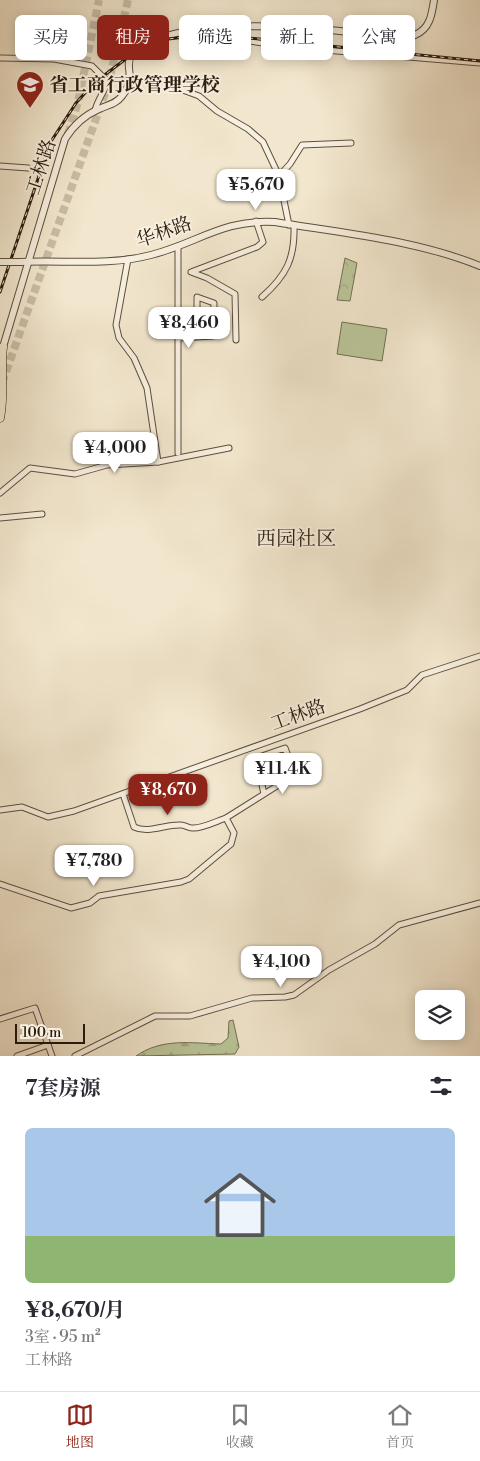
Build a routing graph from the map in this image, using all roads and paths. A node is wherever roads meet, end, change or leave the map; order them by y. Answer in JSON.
{"nodes":[{"id":1,"x":434,"y":0,"type":"edge"},
{"id":2,"x":251,"y":29,"type":"edge"},
{"id":3,"x":179,"y":34,"type":"edge"},
{"id":4,"x":251,"y":41,"type":"edge"},
{"id":5,"x":0,"y":58,"type":"edge"},
{"id":6,"x":480,"y":63,"type":"edge"},
{"id":7,"x":180,"y":89,"type":"dead end"},
{"id":8,"x":95,"y":111,"type":"junction"},
{"id":9,"x":351,"y":143,"type":"dead end"},
{"id":10,"x":0,"y":166,"type":"edge"},
{"id":11,"x":28,"y":168,"type":"dead end"},
{"id":12,"x":279,"y":176,"type":"junction"},
{"id":13,"x":256,"y":221,"type":"junction"},
{"id":14,"x":292,"y":225,"type":"junction"},
{"id":15,"x":178,"y":246,"type":"junction"},
{"id":16,"x":128,"y":259,"type":"junction"},
{"id":17,"x":30,"y":261,"type":"junction"},
{"id":18,"x":0,"y":262,"type":"edge"},
{"id":19,"x":480,"y":266,"type":"edge"},
{"id":20,"x":262,"y":297,"type":"dead end"},
{"id":21,"x":196,"y":337,"type":"junction"},
{"id":22,"x":179,"y":338,"type":"junction"},
{"id":23,"x":236,"y":340,"type":"dead end"},
{"id":24,"x":1,"y":348,"type":"edge"},
{"id":25,"x":0,"y":411,"type":"edge"},
{"id":26,"x":229,"y":448,"type":"dead end"},
{"id":27,"x":178,"y":453,"type":"dead end"},
{"id":28,"x":158,"y":462,"type":"junction"},
{"id":29,"x":0,"y":493,"type":"edge"},
{"id":30,"x":42,"y":514,"type":"dead end"},
{"id":31,"x":0,"y":518,"type":"edge"},
{"id":32,"x":480,"y":656,"type":"edge"},
{"id":33,"x":123,"y":794,"type":"junction"},
{"id":34,"x":264,"y":794,"type":"junction"},
{"id":35,"x":0,"y":810,"type":"edge"},
{"id":36,"x":226,"y":818,"type":"junction"},
{"id":37,"x":0,"y":884,"type":"edge"},
{"id":38,"x":480,"y":903,"type":"edge"},
{"id":39,"x":0,"y":1019,"type":"edge"},
{"id":40,"x":48,"y":1045,"type":"junction"},
{"id":41,"x":17,"y":1056,"type":"edge"},
{"id":42,"x":52,"y":1056,"type":"edge"},
{"id":43,"x":75,"y":1056,"type":"edge"}],
"edges":[{"from":1,"to":2,"type":"street","name":"工林路"},
{"from":3,"to":8,"type":"street","name":"工林路"},
{"from":4,"to":6,"type":"street"},
{"from":5,"to":8,"type":"street"},
{"from":7,"to":12,"type":"street"},
{"from":8,"to":17,"type":"street","name":"工林路"},
{"from":9,"to":12,"type":"street"},
{"from":10,"to":11,"type":"street"},
{"from":12,"to":14,"type":"street"},
{"from":13,"to":14,"type":"street","name":"华林路"},
{"from":13,"to":15,"type":"street","name":"华林路"},
{"from":13,"to":23,"type":"street"},
{"from":14,"to":19,"type":"street","name":"华林路"},
{"from":14,"to":20,"type":"street"},
{"from":15,"to":16,"type":"street","name":"华林路"},
{"from":15,"to":22,"type":"street"},
{"from":16,"to":17,"type":"street","name":"华林路"},
{"from":16,"to":28,"type":"street"},
{"from":17,"to":18,"type":"street","name":"华林路","bridge":true},
{"from":17,"to":24,"type":"street","name":"工林路"},
{"from":21,"to":21,"type":"street"},
{"from":21,"to":22,"type":"street"},
{"from":22,"to":27,"type":"street"},
{"from":24,"to":25,"type":"highway"},
{"from":26,"to":28,"type":"street"},
{"from":28,"to":29,"type":"street"},
{"from":30,"to":31,"type":"street"},
{"from":32,"to":33,"type":"street","name":"工林路"},
{"from":33,"to":35,"type":"street","name":"工林路"},
{"from":33,"to":36,"type":"street"},
{"from":34,"to":34,"type":"street"},
{"from":34,"to":36,"type":"street"},
{"from":36,"to":37,"type":"street"},
{"from":38,"to":43,"type":"street"},
{"from":39,"to":40,"type":"street"},
{"from":40,"to":41,"type":"street"},
{"from":40,"to":42,"type":"street"}]}
